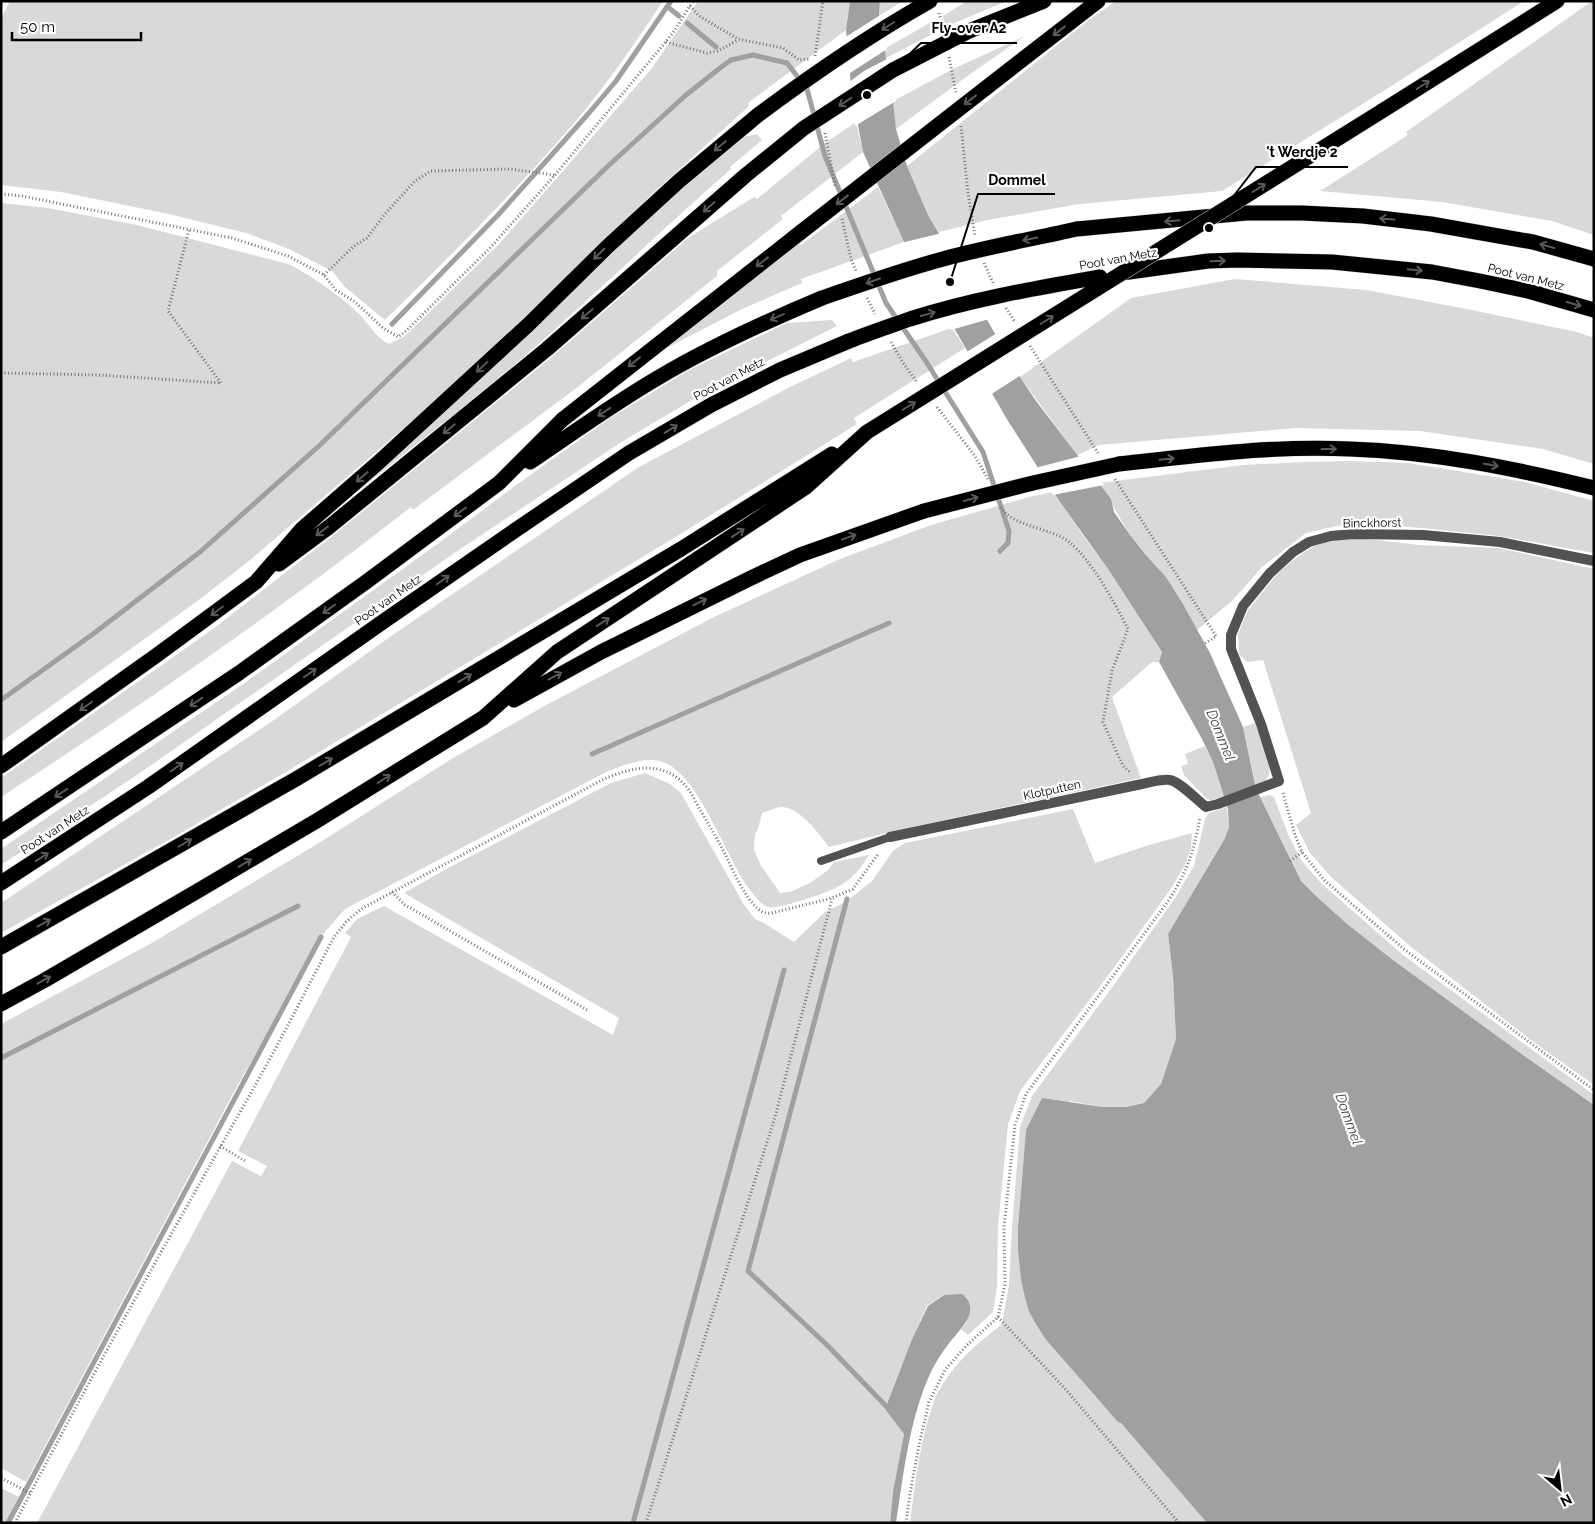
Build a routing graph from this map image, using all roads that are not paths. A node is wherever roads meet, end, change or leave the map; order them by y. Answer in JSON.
{"nodes":[{"id":1,"x":930,"y":1,"type":"edge"},
{"id":2,"x":1044,"y":1,"type":"edge"},
{"id":3,"x":1098,"y":1,"type":"edge"},
{"id":4,"x":1557,"y":1,"type":"edge"},
{"id":5,"x":1594,"y":259,"type":"edge"},
{"id":6,"x":1594,"y":310,"type":"edge"},
{"id":7,"x":868,"y":432,"type":"junction"},
{"id":8,"x":499,"y":483,"type":"junction"},
{"id":9,"x":1594,"y":488,"type":"edge"},
{"id":10,"x":1594,"y":561,"type":"edge"},
{"id":11,"x":256,"y":582,"type":"junction"},
{"id":12,"x":483,"y":718,"type":"junction"},
{"id":13,"x":1,"y":766,"type":"edge"},
{"id":14,"x":1218,"y":804,"type":"joint"},
{"id":15,"x":1,"y":832,"type":"edge"},
{"id":16,"x":890,"y":837,"type":"joint"},
{"id":17,"x":822,"y":861,"type":"dead end"},
{"id":18,"x":1,"y":883,"type":"edge"},
{"id":19,"x":1,"y":947,"type":"edge"},
{"id":20,"x":1,"y":1004,"type":"edge"}],
"edges":[{"from":1,"to":11,"type":"highway","one_way":true,"bridge":true},
{"from":2,"to":11,"type":"highway","one_way":true,"bridge":true},
{"from":3,"to":8,"type":"highway","one_way":true,"bridge":true},
{"from":7,"to":4,"type":"highway","one_way":true,"bridge":true},
{"from":5,"to":8,"type":"highway","one_way":true,"bridge":true},
{"from":18,"to":6,"type":"highway","name":"Poot van Metz","one_way":true,"bridge":true},
{"from":12,"to":7,"type":"highway","one_way":true},
{"from":19,"to":7,"type":"highway","one_way":true},
{"from":8,"to":15,"type":"highway","one_way":true},
{"from":12,"to":9,"type":"highway","one_way":true,"bridge":true},
{"from":10,"to":14,"type":"street","name":"Binckhorst"},
{"from":11,"to":13,"type":"highway","one_way":true},
{"from":20,"to":12,"type":"highway","one_way":true},
{"from":14,"to":16,"type":"street","name":"Klotputten"},
{"from":16,"to":17,"type":"lane","name":"Klotputten"}]}
